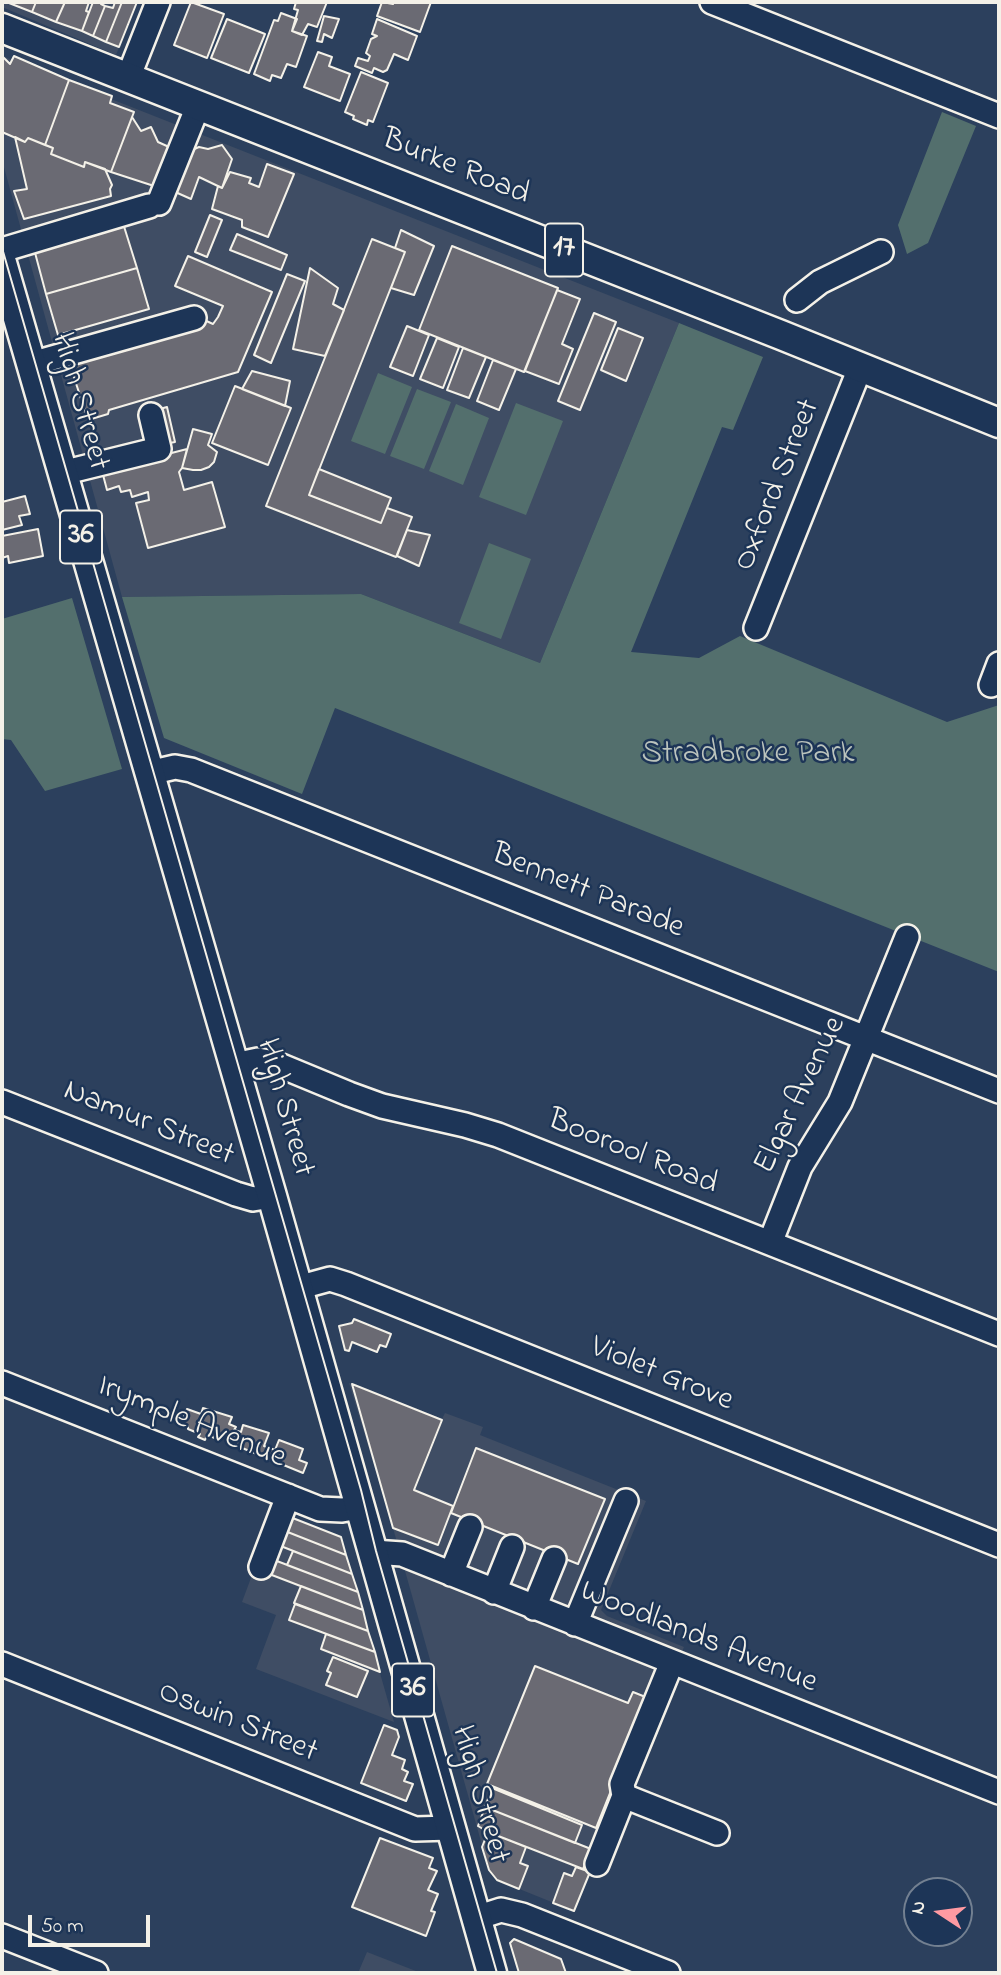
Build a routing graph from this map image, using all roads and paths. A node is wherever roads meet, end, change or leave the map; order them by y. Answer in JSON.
{"nodes":[{"id":1,"x":158,"y":2,"type":"edge"},
{"id":2,"x":712,"y":2,"type":"edge"},
{"id":3,"x":2,"y":28,"type":"edge"},
{"id":4,"x":128,"y":78,"type":"junction"},
{"id":5,"x":198,"y":106,"type":"junction"},
{"id":6,"x":999,"y":116,"type":"edge"},
{"id":7,"x":2,"y":250,"type":"edge"},
{"id":8,"x":881,"y":252,"type":"dead end"},
{"id":9,"x":2,"y":263,"type":"edge"},
{"id":10,"x":797,"y":300,"type":"dead end"},
{"id":11,"x":194,"y":318,"type":"dead end"},
{"id":12,"x":31,"y":364,"type":"junction"},
{"id":13,"x":860,"y":368,"type":"junction"},
{"id":14,"x":151,"y":415,"type":"dead end"},
{"id":15,"x":999,"y":423,"type":"edge"},
{"id":16,"x":62,"y":473,"type":"junction"},
{"id":17,"x":756,"y":628,"type":"dead end"},
{"id":18,"x":149,"y":773,"type":"junction"},
{"id":19,"x":907,"y":937,"type":"dead end"},
{"id":20,"x":867,"y":1038,"type":"junction"},
{"id":21,"x":234,"y":1065,"type":"junction"},
{"id":22,"x":999,"y":1091,"type":"edge"},
{"id":23,"x":2,"y":1102,"type":"edge"},
{"id":24,"x":272,"y":1196,"type":"junction"},
{"id":25,"x":770,"y":1243,"type":"junction"},
{"id":26,"x":298,"y":1288,"type":"junction"},
{"id":27,"x":999,"y":1334,"type":"edge"},
{"id":28,"x":2,"y":1383,"type":"edge"},
{"id":29,"x":288,"y":1496,"type":"junction"},
{"id":30,"x":626,"y":1501,"type":"dead end"},
{"id":31,"x":360,"y":1507,"type":"junction"},
{"id":32,"x":470,"y":1527,"type":"dead end"},
{"id":33,"x":999,"y":1545,"type":"edge"},
{"id":34,"x":512,"y":1547,"type":"dead end"},
{"id":35,"x":373,"y":1552,"type":"junction"},
{"id":36,"x":554,"y":1559,"type":"dead end"},
{"id":37,"x":261,"y":1567,"type":"dead end"},
{"id":38,"x":451,"y":1574,"type":"junction"},
{"id":39,"x":494,"y":1592,"type":"junction"},
{"id":40,"x":534,"y":1608,"type":"junction"},
{"id":41,"x":575,"y":1624,"type":"junction"},
{"id":42,"x":672,"y":1662,"type":"junction"},
{"id":43,"x":2,"y":1664,"type":"edge"},
{"id":44,"x":999,"y":1792,"type":"edge"},
{"id":45,"x":624,"y":1796,"type":"junction"},
{"id":46,"x":451,"y":1828,"type":"junction"},
{"id":47,"x":717,"y":1833,"type":"dead end"},
{"id":48,"x":597,"y":1864,"type":"dead end"},
{"id":49,"x":476,"y":1918,"type":"junction"},
{"id":50,"x":2,"y":1936,"type":"edge"},
{"id":51,"x":96,"y":1973,"type":"edge"},
{"id":52,"x":492,"y":1973,"type":"edge"},
{"id":53,"x":668,"y":1973,"type":"edge"}],
"edges":[{"from":1,"to":4,"type":"street"},
{"from":2,"to":6,"type":"street"},
{"from":3,"to":4,"type":"main road","name":"Burke Road","number":"17"},
{"from":4,"to":5,"type":"main road","name":"Burke Road","number":"17"},
{"from":5,"to":7,"type":"street"},
{"from":5,"to":13,"type":"main road","name":"Burke Road","number":"17"},
{"from":8,"to":10,"type":"street"},
{"from":9,"to":12,"type":"main road","name":"High Street","number":"36"},
{"from":11,"to":12,"type":"street"},
{"from":12,"to":16,"type":"main road","name":"High Street","number":"36"},
{"from":13,"to":15,"type":"main road","name":"Burke Road","number":"17"},
{"from":13,"to":17,"type":"street","name":"Oxford Street"},
{"from":14,"to":16,"type":"street"},
{"from":16,"to":18,"type":"main road","name":"High Street","number":"36"},
{"from":18,"to":20,"type":"street","name":"Bennett Parade"},
{"from":18,"to":21,"type":"main road","name":"High Street","number":"36"},
{"from":19,"to":20,"type":"street","name":"Elgar Avenue"},
{"from":20,"to":22,"type":"street","name":"Bennett Parade"},
{"from":20,"to":25,"type":"street","name":"Elgar Avenue"},
{"from":21,"to":24,"type":"main road","name":"High Street","number":"36"},
{"from":21,"to":25,"type":"street","name":"Boorool Road"},
{"from":23,"to":24,"type":"street","name":"Namur Street"},
{"from":24,"to":26,"type":"main road","name":"High Street","number":"36"},
{"from":25,"to":27,"type":"street","name":"Boorool Road"},
{"from":26,"to":31,"type":"main road","name":"High Street","number":"36"},
{"from":26,"to":33,"type":"street","name":"Violet Grove"},
{"from":28,"to":29,"type":"street","name":"Irymple Avenue"},
{"from":29,"to":31,"type":"street","name":"Irymple Avenue"},
{"from":29,"to":37,"type":"street"},
{"from":30,"to":41,"type":"street"},
{"from":31,"to":35,"type":"main road","name":"High Street","number":"36"},
{"from":32,"to":38,"type":"street"},
{"from":34,"to":39,"type":"street"},
{"from":35,"to":38,"type":"street","name":"Woodlands Avenue"},
{"from":35,"to":46,"type":"main road","name":"High Street","number":"36"},
{"from":36,"to":40,"type":"street"},
{"from":38,"to":39,"type":"street","name":"Woodlands Avenue"},
{"from":39,"to":40,"type":"street","name":"Woodlands Avenue"},
{"from":40,"to":41,"type":"street","name":"Woodlands Avenue"},
{"from":41,"to":42,"type":"street","name":"Woodlands Avenue"},
{"from":42,"to":44,"type":"street","name":"Woodlands Avenue"},
{"from":42,"to":45,"type":"street"},
{"from":43,"to":46,"type":"street","name":"Oswin Street"},
{"from":45,"to":47,"type":"street"},
{"from":45,"to":48,"type":"street"},
{"from":46,"to":49,"type":"main road","name":"High Street","number":"36"},
{"from":49,"to":52,"type":"main road","name":"High Street","number":"36"},
{"from":49,"to":53,"type":"street"},
{"from":50,"to":51,"type":"street"}]}
